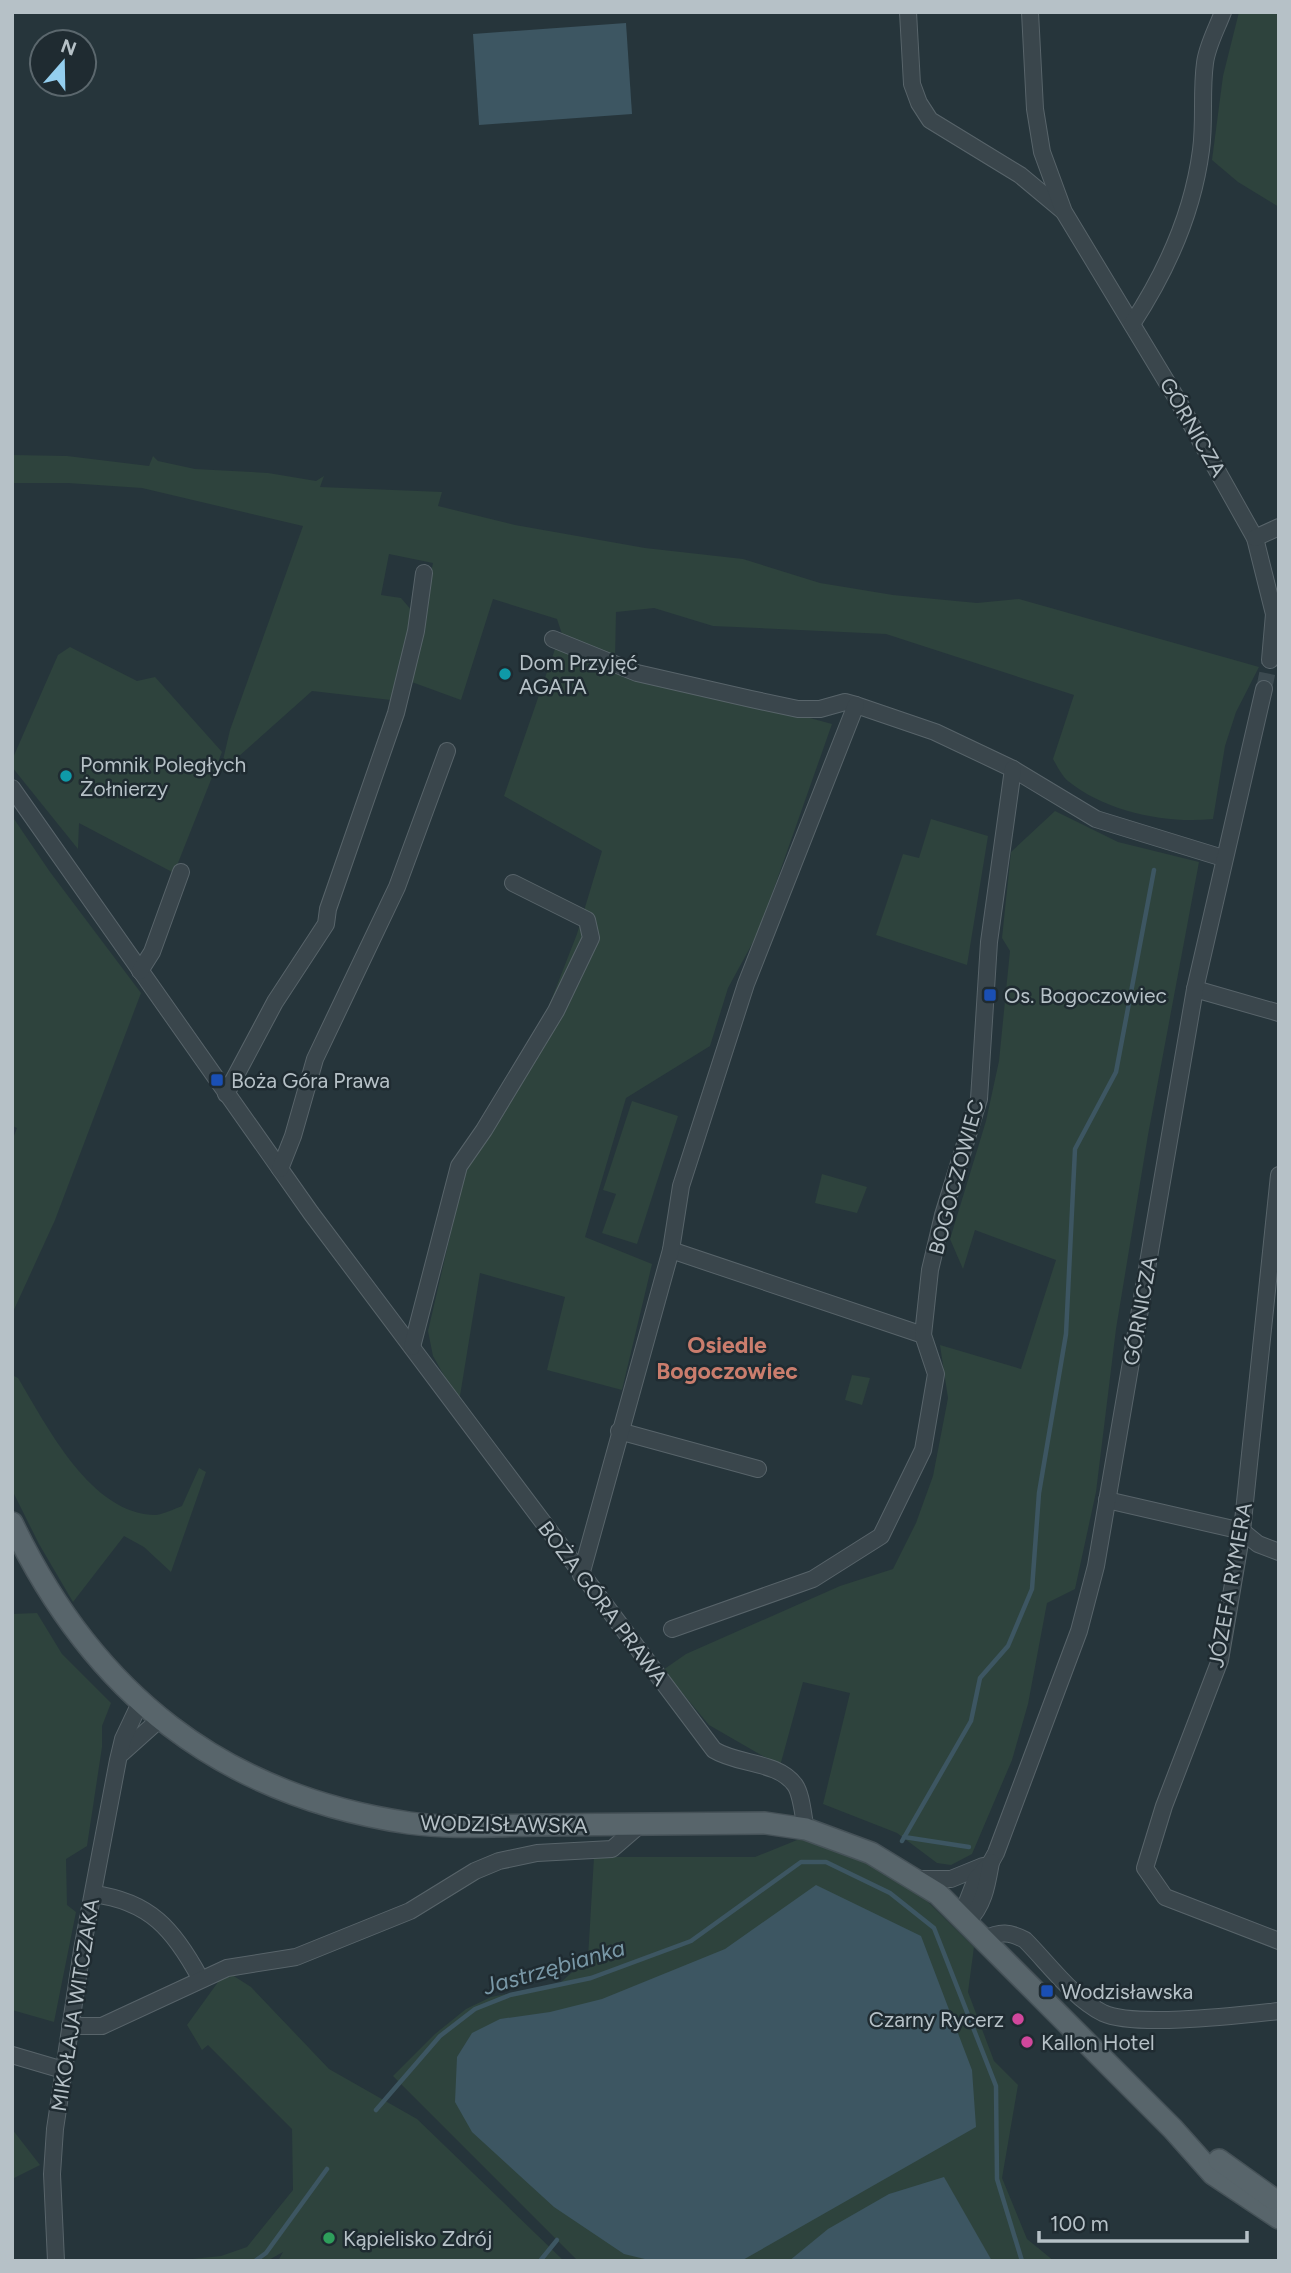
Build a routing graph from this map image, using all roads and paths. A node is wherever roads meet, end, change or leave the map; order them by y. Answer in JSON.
{"nodes":[{"id":1,"x":908,"y":12,"type":"edge"},
{"id":2,"x":1030,"y":12,"type":"edge"},
{"id":3,"x":1223,"y":12,"type":"edge"},
{"id":4,"x":1064,"y":212,"type":"junction"},
{"id":5,"x":1132,"y":324,"type":"junction"},
{"id":6,"x":1279,"y":527,"type":"edge"},
{"id":7,"x":1255,"y":538,"type":"junction"},
{"id":8,"x":424,"y":573,"type":"dead end"},
{"id":9,"x":553,"y":639,"type":"dead end"},
{"id":10,"x":1270,"y":660,"type":"tunnel mouth"},
{"id":11,"x":1264,"y":689,"type":"tunnel mouth"},
{"id":12,"x":850,"y":704,"type":"junction"},
{"id":13,"x":447,"y":751,"type":"dead end"},
{"id":14,"x":1013,"y":769,"type":"junction"},
{"id":15,"x":12,"y":789,"type":"edge"},
{"id":16,"x":1223,"y":858,"type":"junction"},
{"id":17,"x":181,"y":872,"type":"dead end"},
{"id":18,"x":513,"y":883,"type":"dead end"},
{"id":19,"x":140,"y":971,"type":"junction"},
{"id":20,"x":1195,"y":989,"type":"junction"},
{"id":21,"x":1279,"y":1013,"type":"edge"},
{"id":22,"x":226,"y":1094,"type":"junction"},
{"id":23,"x":280,"y":1168,"type":"junction"},
{"id":24,"x":1279,"y":1175,"type":"edge"},
{"id":25,"x":671,"y":1250,"type":"junction"},
{"id":26,"x":923,"y":1335,"type":"junction"},
{"id":27,"x":412,"y":1347,"type":"junction"},
{"id":28,"x":620,"y":1431,"type":"junction"},
{"id":29,"x":758,"y":1469,"type":"dead end"},
{"id":30,"x":1107,"y":1500,"type":"junction"},
{"id":31,"x":12,"y":1523,"type":"edge"},
{"id":32,"x":1242,"y":1531,"type":"junction"},
{"id":33,"x":1279,"y":1552,"type":"edge"},
{"id":34,"x":581,"y":1575,"type":"junction"},
{"id":35,"x":672,"y":1629,"type":"dead end"},
{"id":36,"x":140,"y":1703,"type":"junction"},
{"id":37,"x":160,"y":1719,"type":"junction"},
{"id":38,"x":122,"y":1753,"type":"junction"},
{"id":39,"x":641,"y":1824,"type":"junction"},
{"id":40,"x":806,"y":1829,"type":"junction"},
{"id":41,"x":992,"y":1862,"type":"junction"},
{"id":42,"x":916,"y":1879,"type":"junction"},
{"id":43,"x":93,"y":1894,"type":"junction"},
{"id":44,"x":964,"y":1919,"type":"junction"},
{"id":45,"x":985,"y":1939,"type":"junction"},
{"id":46,"x":1279,"y":1941,"type":"edge"},
{"id":47,"x":200,"y":1979,"type":"junction"},
{"id":48,"x":1279,"y":2011,"type":"edge"},
{"id":49,"x":70,"y":2026,"type":"junction"},
{"id":50,"x":12,"y":2054,"type":"edge"},
{"id":51,"x":63,"y":2070,"type":"junction"},
{"id":52,"x":1173,"y":2129,"type":"junction"},
{"id":53,"x":1279,"y":2203,"type":"edge"},
{"id":54,"x":1279,"y":2218,"type":"edge"},
{"id":55,"x":56,"y":2261,"type":"edge"}],
"edges":[{"from":1,"to":4,"type":"street","name":"GÓRNICZA"},
{"from":2,"to":4,"type":"street","name":"GÓRNICZA"},
{"from":3,"to":5,"type":"street"},
{"from":4,"to":5,"type":"street","name":"GÓRNICZA"},
{"from":5,"to":7,"type":"street","name":"GÓRNICZA"},
{"from":6,"to":7,"type":"street"},
{"from":7,"to":10,"type":"street","name":"GÓRNICZA"},
{"from":8,"to":22,"type":"street"},
{"from":9,"to":12,"type":"street"},
{"from":11,"to":16,"type":"street","name":"GÓRNICZA"},
{"from":12,"to":14,"type":"street"},
{"from":12,"to":25,"type":"street"},
{"from":13,"to":23,"type":"street"},
{"from":14,"to":16,"type":"street"},
{"from":14,"to":26,"type":"street","name":"BOGOCZOWIEC"},
{"from":15,"to":19,"type":"street","name":"BOŻA GÓRA PRAWA"},
{"from":16,"to":20,"type":"street","name":"GÓRNICZA"},
{"from":17,"to":19,"type":"street"},
{"from":18,"to":27,"type":"street"},
{"from":19,"to":22,"type":"street","name":"BOŻA GÓRA PRAWA"},
{"from":20,"to":21,"type":"street"},
{"from":20,"to":30,"type":"street","name":"GÓRNICZA"},
{"from":22,"to":23,"type":"street","name":"BOŻA GÓRA PRAWA"},
{"from":23,"to":27,"type":"street","name":"BOŻA GÓRA PRAWA"},
{"from":24,"to":32,"type":"street","name":"JÓZEFA RYMERA"},
{"from":25,"to":26,"type":"street"},
{"from":25,"to":28,"type":"street"},
{"from":26,"to":35,"type":"street","name":"BOGOCZOWIEC"},
{"from":27,"to":34,"type":"street","name":"BOŻA GÓRA PRAWA"},
{"from":28,"to":29,"type":"street"},
{"from":28,"to":34,"type":"street"},
{"from":30,"to":32,"type":"street"},
{"from":30,"to":41,"type":"street","name":"GÓRNICZA"},
{"from":31,"to":36,"type":"main road","name":"WODZISŁAWSKA"},
{"from":32,"to":33,"type":"street"},
{"from":32,"to":46,"type":"street","name":"JÓZEFA RYMERA"},
{"from":34,"to":40,"type":"street","name":"BOŻA GÓRA PRAWA"},
{"from":36,"to":37,"type":"main road","name":"WODZISŁAWSKA"},
{"from":36,"to":38,"type":"street","name":"MIKOŁAJA WITCZAKA"},
{"from":37,"to":38,"type":"street"},
{"from":37,"to":39,"type":"main road","name":"WODZISŁAWSKA"},
{"from":38,"to":43,"type":"street","name":"MIKOŁAJA WITCZAKA"},
{"from":39,"to":40,"type":"main road","name":"WODZISŁAWSKA"},
{"from":39,"to":47,"type":"street"},
{"from":40,"to":42,"type":"main road","name":"WODZISŁAWSKA"},
{"from":41,"to":42,"type":"street"},
{"from":41,"to":44,"type":"street","name":"GÓRNICZA"},
{"from":42,"to":44,"type":"main road","name":"WODZISŁAWSKA"},
{"from":43,"to":47,"type":"street"},
{"from":43,"to":49,"type":"street","name":"MIKOŁAJA WITCZAKA"},
{"from":44,"to":45,"type":"main road","name":"WODZISŁAWSKA"},
{"from":45,"to":48,"type":"street"},
{"from":45,"to":52,"type":"main road","name":"WODZISŁAWSKA"},
{"from":47,"to":49,"type":"street"},
{"from":49,"to":51,"type":"street","name":"MIKOŁAJA WITCZAKA"},
{"from":50,"to":51,"type":"street"},
{"from":51,"to":55,"type":"street","name":"MIKOŁAJA WITCZAKA"},
{"from":52,"to":53,"type":"main road","name":"WODZISŁAWSKA"},
{"from":52,"to":54,"type":"main road","name":"WODZISŁAWSKA"}]}
